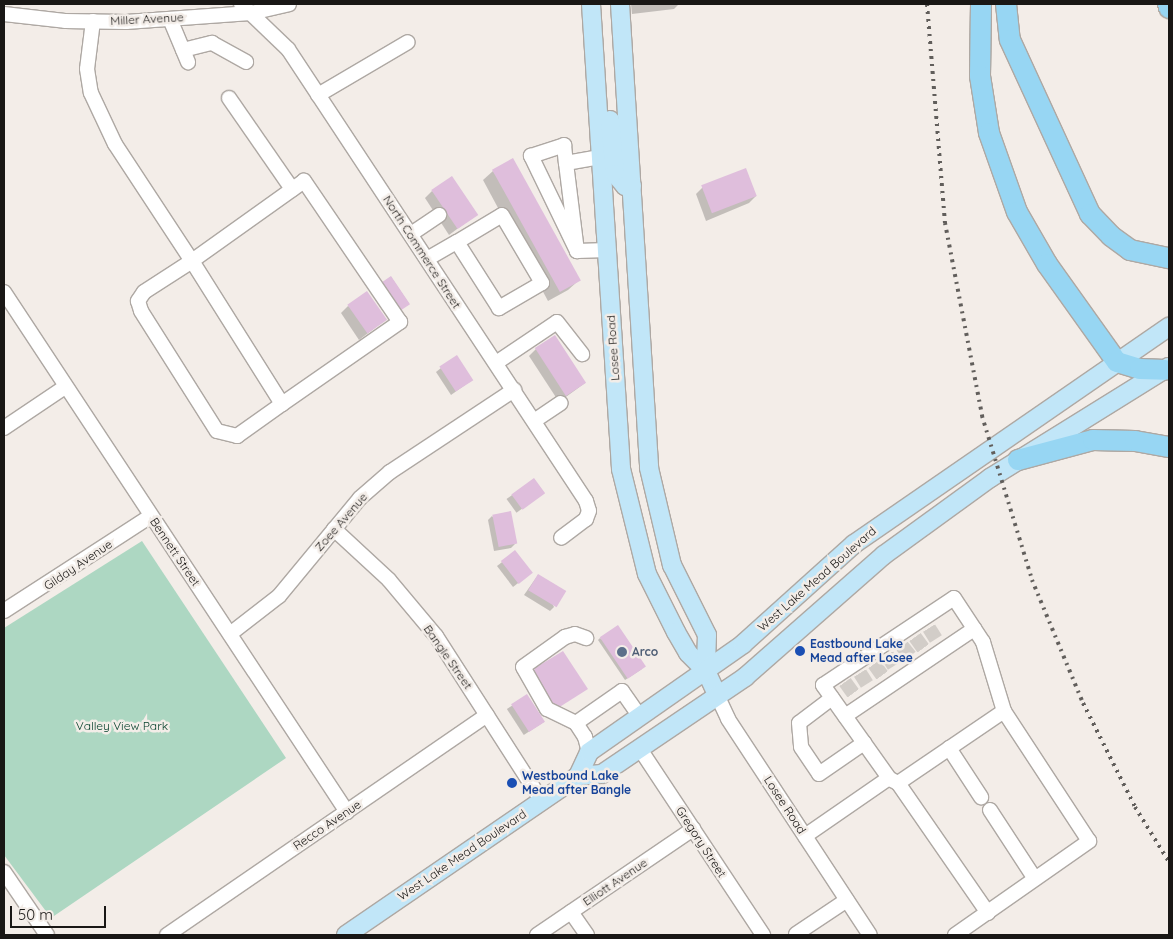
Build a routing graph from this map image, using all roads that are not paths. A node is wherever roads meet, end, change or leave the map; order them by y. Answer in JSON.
{"nodes":[{"id":1,"x":288,"y":4,"type":"edge"},
{"id":2,"x":591,"y":4,"type":"edge"},
{"id":3,"x":620,"y":4,"type":"edge"},
{"id":4,"x":981,"y":4,"type":"edge"},
{"id":5,"x":1006,"y":4,"type":"edge"},
{"id":6,"x":1168,"y":4,"type":"edge"},
{"id":7,"x":246,"y":8,"type":"edge"},
{"id":8,"x":1169,"y":8,"type":"edge"},
{"id":9,"x":4,"y":14,"type":"edge"},
{"id":10,"x":170,"y":19,"type":"junction"},
{"id":11,"x":94,"y":21,"type":"junction"},
{"id":12,"x":408,"y":42,"type":"dead end"},
{"id":13,"x":246,"y":62,"type":"dead end"},
{"id":14,"x":318,"y":95,"type":"junction"},
{"id":15,"x":229,"y":98,"type":"dead end"},
{"id":16,"x":598,"y":102,"type":"junction"},
{"id":17,"x":601,"y":157,"type":"junction"},
{"id":18,"x":566,"y":163,"type":"junction"},
{"id":19,"x":632,"y":186,"type":"junction"},
{"id":20,"x":292,"y":190,"type":"junction"},
{"id":21,"x":439,"y":215,"type":"dead end"},
{"id":22,"x":410,"y":234,"type":"junction"},
{"id":23,"x":457,"y":242,"type":"junction"},
{"id":24,"x":607,"y":250,"type":"junction"},
{"id":25,"x":577,"y":251,"type":"junction"},
{"id":26,"x":1169,"y":258,"type":"edge"},
{"id":27,"x":427,"y":259,"type":"junction"},
{"id":28,"x":192,"y":261,"type":"junction"},
{"id":29,"x":4,"y":292,"type":"edge"},
{"id":30,"x":1169,"y":327,"type":"edge"},
{"id":31,"x":582,"y":354,"type":"dead end"},
{"id":32,"x":1118,"y":362,"type":"junction"},
{"id":33,"x":496,"y":363,"type":"junction"},
{"id":34,"x":1167,"y":368,"type":"edge"},
{"id":35,"x":65,"y":387,"type":"junction"},
{"id":36,"x":514,"y":390,"type":"junction"},
{"id":37,"x":561,"y":403,"type":"dead end"},
{"id":38,"x":282,"y":404,"type":"junction"},
{"id":39,"x":534,"y":421,"type":"junction"},
{"id":40,"x":4,"y":428,"type":"edge"},
{"id":41,"x":1169,"y":447,"type":"edge"},
{"id":42,"x":1018,"y":460,"type":"junction"},
{"id":43,"x":151,"y":516,"type":"junction"},
{"id":44,"x":334,"y":529,"type":"junction"},
{"id":45,"x":561,"y":538,"type":"dead end"},
{"id":46,"x":4,"y":611,"type":"edge"},
{"id":47,"x":974,"y":629,"type":"junction"},
{"id":48,"x":230,"y":634,"type":"junction"},
{"id":49,"x":933,"y":634,"type":"junction"},
{"id":50,"x":586,"y":638,"type":"dead end"},
{"id":51,"x":919,"y":643,"type":"junction"},
{"id":52,"x":906,"y":652,"type":"junction"},
{"id":53,"x":891,"y":661,"type":"junction"},
{"id":54,"x":878,"y":670,"type":"junction"},
{"id":55,"x":706,"y":671,"type":"junction"},
{"id":56,"x":864,"y":679,"type":"junction"},
{"id":57,"x":850,"y":689,"type":"junction"},
{"id":58,"x":717,"y":695,"type":"junction"},
{"id":59,"x":832,"y":698,"type":"junction"},
{"id":60,"x":1004,"y":711,"type":"junction"},
{"id":61,"x":488,"y":715,"type":"junction"},
{"id":62,"x":845,"y":716,"type":"junction"},
{"id":63,"x":640,"y":717,"type":"junction"},
{"id":64,"x":576,"y":722,"type":"junction"},
{"id":65,"x":864,"y":743,"type":"junction"},
{"id":66,"x":640,"y":748,"type":"junction"},
{"id":67,"x":949,"y":748,"type":"junction"},
{"id":68,"x":589,"y":752,"type":"junction"},
{"id":69,"x":578,"y":776,"type":"junction"},
{"id":70,"x":894,"y":781,"type":"junction"},
{"id":71,"x":981,"y":797,"type":"dead end"},
{"id":72,"x":542,"y":801,"type":"junction"},
{"id":73,"x":990,"y":810,"type":"dead end"},
{"id":74,"x":347,"y":812,"type":"junction"},
{"id":75,"x":693,"y":829,"type":"junction"},
{"id":76,"x":805,"y":836,"type":"junction"},
{"id":77,"x":4,"y":872,"type":"edge"},
{"id":78,"x":1035,"y":879,"type":"junction"},
{"id":79,"x":847,"y":900,"type":"junction"},
{"id":80,"x":571,"y":912,"type":"junction"},
{"id":81,"x":988,"y":913,"type":"junction"},
{"id":82,"x":796,"y":934,"type":"dead end"},
{"id":83,"x":47,"y":935,"type":"edge"},
{"id":84,"x":167,"y":935,"type":"edge"},
{"id":85,"x":346,"y":935,"type":"edge"},
{"id":86,"x":536,"y":935,"type":"edge"},
{"id":87,"x":587,"y":935,"type":"edge"},
{"id":88,"x":763,"y":935,"type":"edge"},
{"id":89,"x":870,"y":935,"type":"edge"},
{"id":90,"x":955,"y":935,"type":"edge"}],
"edges":[{"from":1,"to":7,"type":"street","name":"Miller Avenue"},
{"from":2,"to":16,"type":"main road","name":"Losee Road"},
{"from":3,"to":19,"type":"main road","name":"Losee Road"},
{"from":4,"to":32,"type":"highway"},
{"from":5,"to":26,"type":"highway"},
{"from":6,"to":8,"type":"highway"},
{"from":7,"to":10,"type":"street","name":"Miller Avenue"},
{"from":7,"to":14,"type":"street","name":"North Commerce Street"},
{"from":9,"to":11,"type":"street","name":"Miller Avenue"},
{"from":10,"to":11,"type":"street","name":"Miller Avenue"},
{"from":10,"to":13,"type":"street"},
{"from":11,"to":28,"type":"street"},
{"from":12,"to":14,"type":"street"},
{"from":14,"to":22,"type":"street","name":"North Commerce Street"},
{"from":15,"to":20,"type":"street"},
{"from":16,"to":17,"type":"main road","name":"Losee Road"},
{"from":16,"to":19,"type":"main road"},
{"from":17,"to":18,"type":"street"},
{"from":17,"to":24,"type":"main road","name":"Losee Road"},
{"from":18,"to":25,"type":"street"},
{"from":18,"to":25,"type":"street"},
{"from":19,"to":55,"type":"main road","name":"Losee Road"},
{"from":20,"to":28,"type":"street"},
{"from":20,"to":38,"type":"street"},
{"from":21,"to":22,"type":"street"},
{"from":22,"to":27,"type":"street","name":"North Commerce Street"},
{"from":23,"to":23,"type":"street"},
{"from":23,"to":27,"type":"street"},
{"from":24,"to":25,"type":"street"},
{"from":24,"to":55,"type":"main road","name":"Losee Road"},
{"from":27,"to":33,"type":"street","name":"North Commerce Street"},
{"from":28,"to":38,"type":"street"},
{"from":28,"to":38,"type":"street"},
{"from":29,"to":35,"type":"street","name":"Bennett Street"},
{"from":30,"to":32,"type":"main road","name":"West Lake Mead Boulevard"},
{"from":31,"to":33,"type":"street"},
{"from":32,"to":34,"type":"highway"},
{"from":32,"to":55,"type":"main road","name":"West Lake Mead Boulevard"},
{"from":33,"to":36,"type":"street","name":"North Commerce Street"},
{"from":34,"to":42,"type":"main road","name":"West Lake Mead Boulevard"},
{"from":35,"to":40,"type":"street"},
{"from":35,"to":43,"type":"street","name":"Bennett Street"},
{"from":36,"to":39,"type":"street","name":"North Commerce Street"},
{"from":36,"to":44,"type":"street","name":"Zoee Avenue"},
{"from":37,"to":39,"type":"street"},
{"from":39,"to":45,"type":"street","name":"North Commerce Street"},
{"from":41,"to":42,"type":"highway"},
{"from":42,"to":58,"type":"main road","name":"West Lake Mead Boulevard"},
{"from":43,"to":46,"type":"street","name":"Gilday Avenue"},
{"from":43,"to":48,"type":"street","name":"Bennett Street"},
{"from":44,"to":48,"type":"street","name":"Zoee Avenue"},
{"from":44,"to":61,"type":"street","name":"Bangle Street"},
{"from":47,"to":49,"type":"street"},
{"from":47,"to":49,"type":"street"},
{"from":47,"to":60,"type":"street"},
{"from":48,"to":74,"type":"street","name":"Bennett Street"},
{"from":49,"to":51,"type":"street"},
{"from":49,"to":51,"type":"street"},
{"from":50,"to":64,"type":"street"},
{"from":51,"to":52,"type":"street"},
{"from":51,"to":52,"type":"street"},
{"from":52,"to":53,"type":"street"},
{"from":52,"to":53,"type":"street"},
{"from":53,"to":54,"type":"street"},
{"from":53,"to":54,"type":"street"},
{"from":54,"to":56,"type":"street"},
{"from":54,"to":56,"type":"street"},
{"from":55,"to":58,"type":"main road","name":"Losee Road"},
{"from":55,"to":63,"type":"main road","name":"West Lake Mead Boulevard"},
{"from":56,"to":57,"type":"street"},
{"from":56,"to":57,"type":"street"},
{"from":57,"to":59,"type":"street"},
{"from":57,"to":62,"type":"street"},
{"from":58,"to":66,"type":"main road","name":"West Lake Mead Boulevard"},
{"from":58,"to":76,"type":"street","name":"Losee Road"},
{"from":59,"to":62,"type":"street"},
{"from":59,"to":65,"type":"street"},
{"from":60,"to":67,"type":"street"},
{"from":60,"to":78,"type":"street"},
{"from":61,"to":72,"type":"street","name":"Bangle Street"},
{"from":61,"to":74,"type":"street","name":"Recco Avenue"},
{"from":62,"to":65,"type":"street"},
{"from":63,"to":64,"type":"street"},
{"from":63,"to":68,"type":"main road","name":"West Lake Mead Boulevard"},
{"from":64,"to":68,"type":"street"},
{"from":65,"to":70,"type":"street"},
{"from":66,"to":69,"type":"main road","name":"West Lake Mead Boulevard"},
{"from":66,"to":75,"type":"street","name":"Gregory Street"},
{"from":67,"to":70,"type":"street"},
{"from":67,"to":71,"type":"street"},
{"from":68,"to":69,"type":"main road"},
{"from":69,"to":72,"type":"main road","name":"West Lake Mead Boulevard"},
{"from":70,"to":76,"type":"street"},
{"from":70,"to":81,"type":"street"},
{"from":72,"to":85,"type":"main road","name":"West Lake Mead Boulevard"},
{"from":73,"to":78,"type":"street"},
{"from":74,"to":84,"type":"street","name":"Recco Avenue"},
{"from":75,"to":80,"type":"street","name":"Elliott Avenue"},
{"from":75,"to":88,"type":"street","name":"Gregory Street"},
{"from":76,"to":79,"type":"street","name":"Losee Road"},
{"from":77,"to":83,"type":"street"},
{"from":78,"to":81,"type":"street"},
{"from":79,"to":82,"type":"street"},
{"from":79,"to":89,"type":"street","name":"Losee Road"},
{"from":80,"to":86,"type":"street","name":"Elliott Avenue"},
{"from":80,"to":87,"type":"street"},
{"from":81,"to":90,"type":"street"}]}
